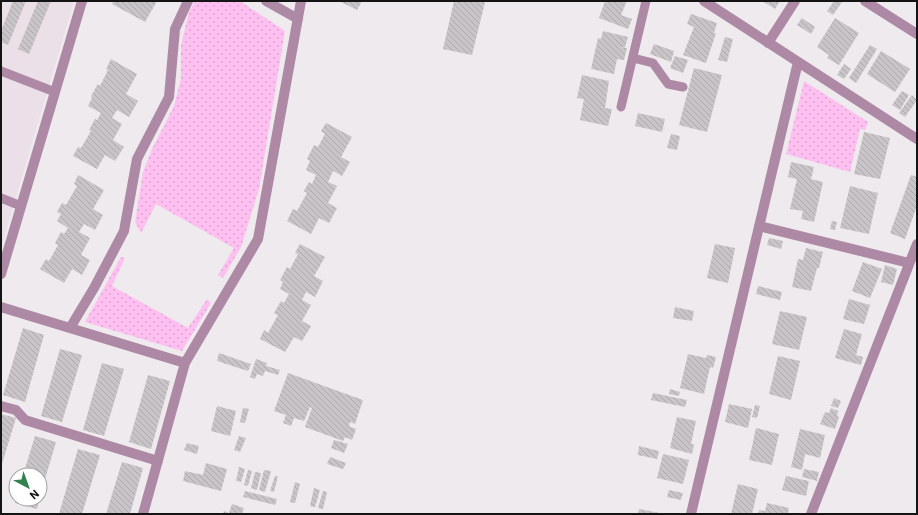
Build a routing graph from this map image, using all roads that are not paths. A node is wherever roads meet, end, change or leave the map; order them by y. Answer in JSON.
{"nodes":[{"id":1,"x":82,"y":1,"type":"edge"},
{"id":2,"x":188,"y":1,"type":"edge"},
{"id":3,"x":266,"y":1,"type":"edge"},
{"id":4,"x":301,"y":1,"type":"edge"},
{"id":5,"x":646,"y":1,"type":"edge"},
{"id":6,"x":704,"y":1,"type":"edge"},
{"id":7,"x":795,"y":1,"type":"edge"},
{"id":8,"x":865,"y":1,"type":"edge"},
{"id":9,"x":298,"y":19,"type":"junction"},
{"id":10,"x":917,"y":34,"type":"edge"},
{"id":11,"x":768,"y":43,"type":"junction"},
{"id":12,"x":633,"y":58,"type":"junction"},
{"id":13,"x":798,"y":62,"type":"junction"},
{"id":14,"x":1,"y":71,"type":"edge"},
{"id":15,"x":683,"y":88,"type":"dead end"},
{"id":16,"x":55,"y":92,"type":"junction"},
{"id":17,"x":622,"y":107,"type":"dead end"},
{"id":18,"x":917,"y":139,"type":"edge"},
{"id":19,"x":1,"y":198,"type":"edge"},
{"id":20,"x":21,"y":206,"type":"junction"},
{"id":21,"x":759,"y":226,"type":"junction"},
{"id":22,"x":917,"y":244,"type":"edge"},
{"id":23,"x":909,"y":264,"type":"junction"},
{"id":24,"x":1,"y":274,"type":"edge"},
{"id":25,"x":1,"y":307,"type":"edge"},
{"id":26,"x":70,"y":328,"type":"junction"},
{"id":27,"x":185,"y":363,"type":"junction"},
{"id":28,"x":1,"y":406,"type":"edge"},
{"id":29,"x":158,"y":461,"type":"junction"},
{"id":30,"x":143,"y":514,"type":"edge"},
{"id":31,"x":691,"y":514,"type":"edge"},
{"id":32,"x":811,"y":514,"type":"edge"}],
"edges":[{"from":1,"to":16,"type":"street"},
{"from":2,"to":26,"type":"street"},
{"from":3,"to":9,"type":"street"},
{"from":4,"to":9,"type":"street"},
{"from":5,"to":12,"type":"lane"},
{"from":6,"to":11,"type":"street"},
{"from":7,"to":11,"type":"street"},
{"from":8,"to":10,"type":"street"},
{"from":9,"to":27,"type":"street"},
{"from":11,"to":13,"type":"street"},
{"from":12,"to":15,"type":"lane"},
{"from":12,"to":17,"type":"lane"},
{"from":13,"to":18,"type":"street"},
{"from":13,"to":21,"type":"street"},
{"from":14,"to":16,"type":"lane"},
{"from":16,"to":20,"type":"street"},
{"from":19,"to":20,"type":"lane"},
{"from":20,"to":24,"type":"street"},
{"from":21,"to":23,"type":"street"},
{"from":21,"to":31,"type":"street"},
{"from":22,"to":23,"type":"street"},
{"from":23,"to":32,"type":"street"},
{"from":25,"to":26,"type":"street"},
{"from":26,"to":27,"type":"street"},
{"from":27,"to":29,"type":"street"},
{"from":28,"to":29,"type":"street"},
{"from":29,"to":30,"type":"street"}]}
